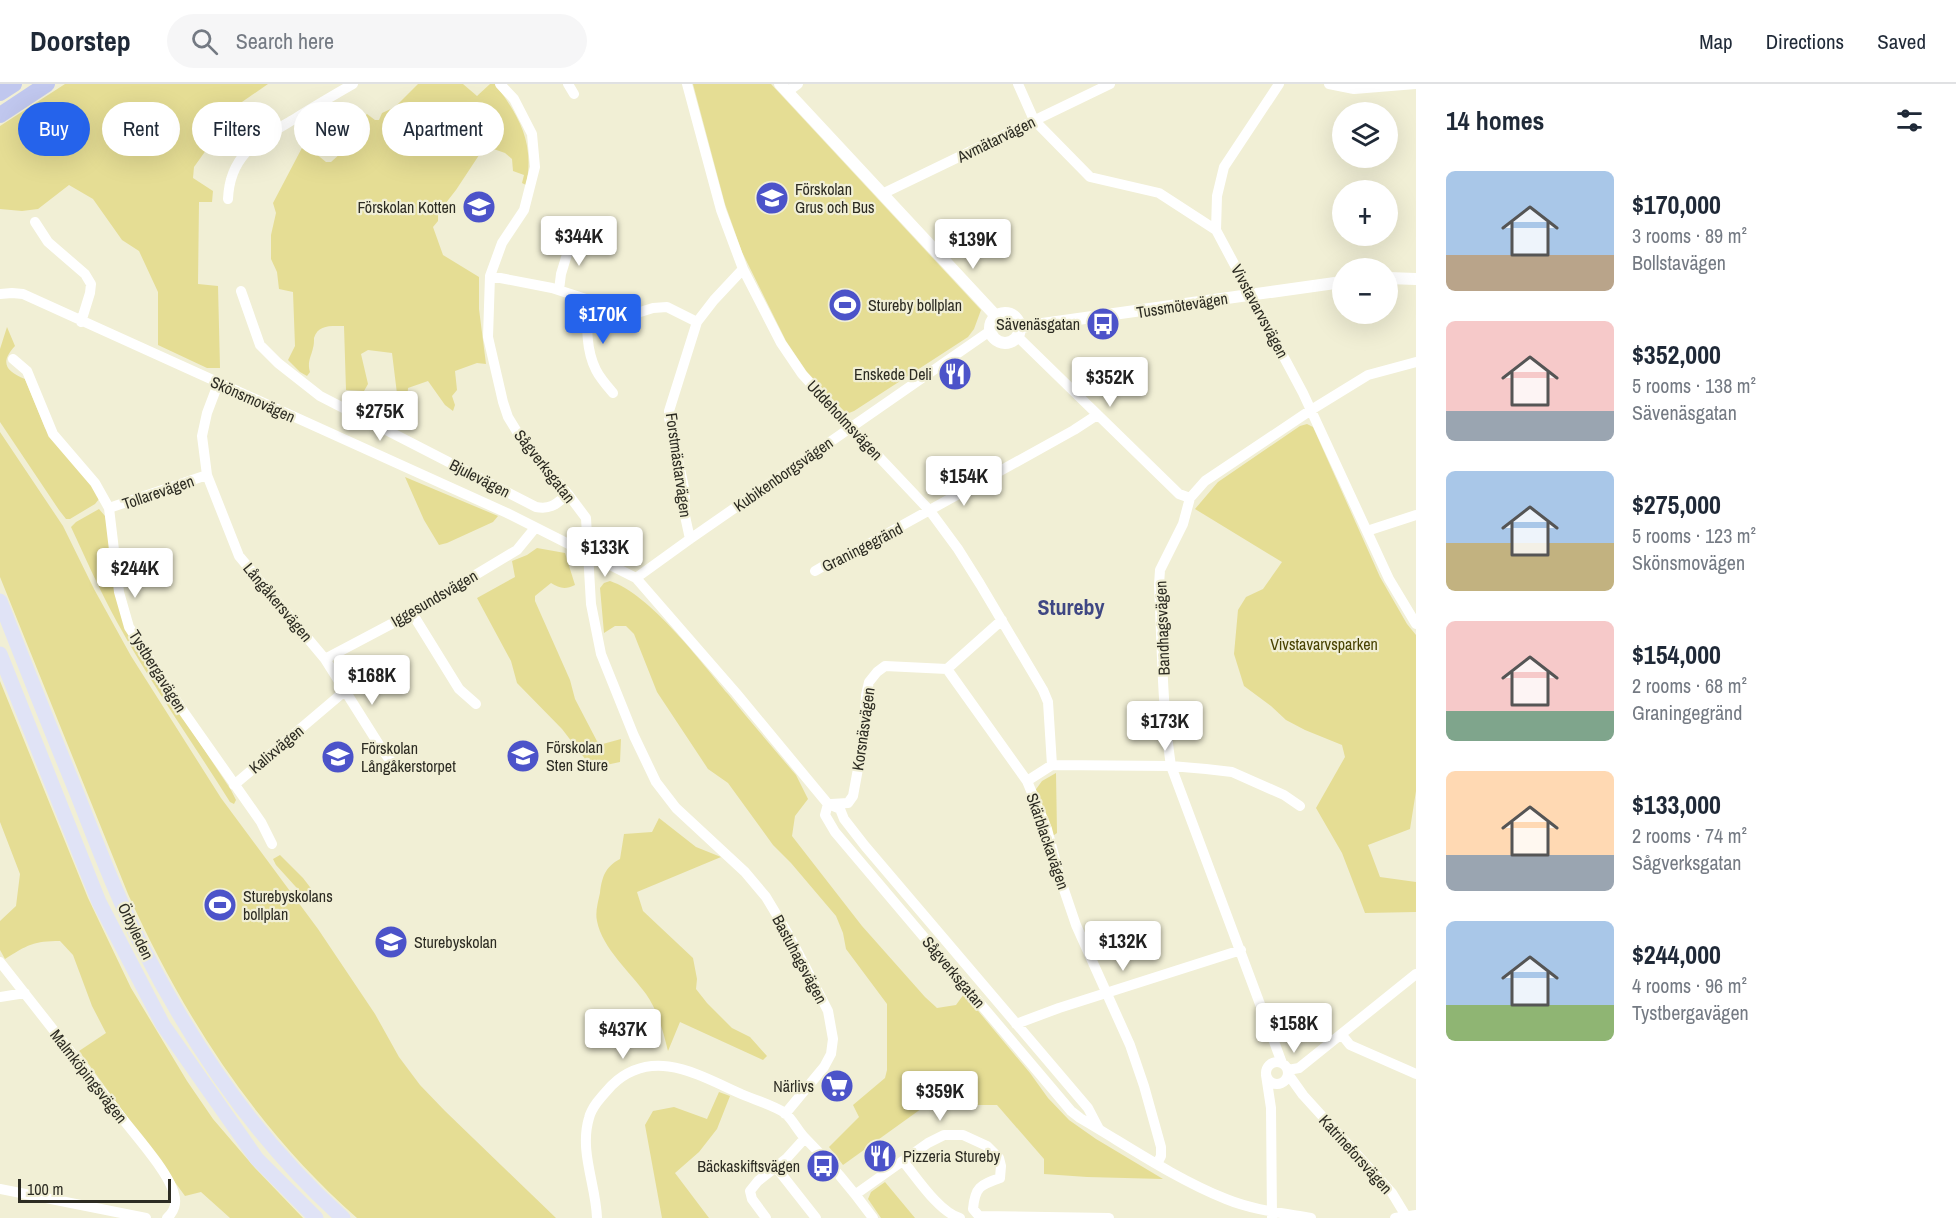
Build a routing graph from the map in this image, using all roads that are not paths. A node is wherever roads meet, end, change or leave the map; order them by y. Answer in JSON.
{"nodes":[{"id":1,"x":14,"y":84,"type":"edge"},
{"id":2,"x":47,"y":84,"type":"edge"},
{"id":3,"x":353,"y":84,"type":"edge"},
{"id":4,"x":500,"y":84,"type":"edge"},
{"id":5,"x":687,"y":84,"type":"edge"},
{"id":6,"x":798,"y":84,"type":"edge"},
{"id":7,"x":1018,"y":84,"type":"edge"},
{"id":8,"x":1110,"y":84,"type":"edge"},
{"id":9,"x":1279,"y":84,"type":"edge"},
{"id":10,"x":1329,"y":84,"type":"edge"},
{"id":11,"x":1416,"y":84,"type":"edge"},
{"id":12,"x":783,"y":88,"type":"edge"},
{"id":13,"x":0,"y":93,"type":"edge"},
{"id":14,"x":0,"y":115,"type":"edge"},
{"id":15,"x":1034,"y":120,"type":"junction"},
{"id":16,"x":882,"y":194,"type":"junction"},
{"id":17,"x":228,"y":199,"type":"dead end"},
{"id":18,"x":35,"y":222,"type":"dead end"},
{"id":19,"x":1216,"y":230,"type":"junction"},
{"id":20,"x":572,"y":238,"type":"dead end"},
{"id":21,"x":743,"y":269,"type":"junction"},
{"id":22,"x":490,"y":276,"type":"junction"},
{"id":23,"x":1398,"y":279,"type":"edge"},
{"id":24,"x":1416,"y":279,"type":"edge"},
{"id":25,"x":1332,"y":283,"type":"edge"},
{"id":26,"x":559,"y":290,"type":"junction"},
{"id":27,"x":241,"y":291,"type":"dead end"},
{"id":28,"x":0,"y":294,"type":"edge"},
{"id":29,"x":1251,"y":294,"type":"junction"},
{"id":30,"x":588,"y":299,"type":"junction"},
{"id":31,"x":996,"y":316,"type":"junction"},
{"id":32,"x":81,"y":322,"type":"junction"},
{"id":33,"x":697,"y":322,"type":"junction"},
{"id":34,"x":990,"y":331,"type":"junction"},
{"id":35,"x":1020,"y":332,"type":"junction"},
{"id":36,"x":13,"y":359,"type":"dead end"},
{"id":37,"x":1416,"y":362,"type":"edge"},
{"id":38,"x":218,"y":384,"type":"junction"},
{"id":39,"x":613,"y":393,"type":"dead end"},
{"id":40,"x":1311,"y":410,"type":"junction"},
{"id":41,"x":1097,"y":415,"type":"junction"},
{"id":42,"x":851,"y":426,"type":"junction"},
{"id":43,"x":207,"y":475,"type":"junction"},
{"id":44,"x":568,"y":494,"type":"junction"},
{"id":45,"x":1190,"y":498,"type":"junction"},
{"id":46,"x":109,"y":508,"type":"junction"},
{"id":47,"x":930,"y":511,"type":"junction"},
{"id":48,"x":1416,"y":515,"type":"edge"},
{"id":49,"x":535,"y":528,"type":"junction"},
{"id":50,"x":1367,"y":531,"type":"junction"},
{"id":51,"x":690,"y":538,"type":"junction"},
{"id":52,"x":587,"y":553,"type":"junction"},
{"id":53,"x":815,"y":572,"type":"dead end"},
{"id":54,"x":636,"y":578,"type":"junction"},
{"id":55,"x":0,"y":601,"type":"edge"},
{"id":56,"x":412,"y":612,"type":"junction"},
{"id":57,"x":1002,"y":620,"type":"junction"},
{"id":58,"x":1416,"y":624,"type":"edge"},
{"id":59,"x":0,"y":654,"type":"edge"},
{"id":60,"x":326,"y":658,"type":"junction"},
{"id":61,"x":946,"y":669,"type":"junction"},
{"id":62,"x":346,"y":690,"type":"junction"},
{"id":63,"x":476,"y":704,"type":"dead end"},
{"id":64,"x":1052,"y":765,"type":"junction"},
{"id":65,"x":1171,"y":766,"type":"junction"},
{"id":66,"x":397,"y":769,"type":"dead end"},
{"id":67,"x":1027,"y":781,"type":"junction"},
{"id":68,"x":234,"y":785,"type":"junction"},
{"id":69,"x":828,"y":804,"type":"junction"},
{"id":70,"x":1300,"y":806,"type":"dead end"},
{"id":71,"x":272,"y":844,"type":"dead end"},
{"id":72,"x":1241,"y":950,"type":"junction"},
{"id":73,"x":0,"y":962,"type":"edge"},
{"id":74,"x":1416,"y":974,"type":"edge"},
{"id":75,"x":25,"y":993,"type":"junction"},
{"id":76,"x":1108,"y":993,"type":"junction"},
{"id":77,"x":0,"y":997,"type":"edge"},
{"id":78,"x":1016,"y":1024,"type":"junction"},
{"id":79,"x":1342,"y":1035,"type":"junction"},
{"id":80,"x":1277,"y":1048,"type":"junction"},
{"id":81,"x":1270,"y":1064,"type":"junction"},
{"id":82,"x":1284,"y":1074,"type":"junction"},
{"id":83,"x":1416,"y":1074,"type":"edge"},
{"id":84,"x":1266,"y":1075,"type":"junction"},
{"id":85,"x":1271,"y":1108,"type":"junction"},
{"id":86,"x":785,"y":1114,"type":"junction"},
{"id":87,"x":1099,"y":1129,"type":"junction"},
{"id":88,"x":805,"y":1138,"type":"junction"},
{"id":89,"x":903,"y":1161,"type":"junction"},
{"id":90,"x":1157,"y":1164,"type":"junction"},
{"id":91,"x":775,"y":1167,"type":"junction"},
{"id":92,"x":0,"y":1189,"type":"edge"},
{"id":93,"x":856,"y":1194,"type":"junction"},
{"id":94,"x":979,"y":1216,"type":"junction"},
{"id":95,"x":1271,"y":1216,"type":"edge"},
{"id":96,"x":1406,"y":1216,"type":"edge"},
{"id":97,"x":146,"y":1218,"type":"edge"},
{"id":98,"x":167,"y":1218,"type":"edge"},
{"id":99,"x":316,"y":1218,"type":"edge"},
{"id":100,"x":343,"y":1218,"type":"edge"},
{"id":101,"x":597,"y":1218,"type":"edge"},
{"id":102,"x":766,"y":1218,"type":"edge"},
{"id":103,"x":816,"y":1218,"type":"edge"},
{"id":104,"x":873,"y":1218,"type":"edge"},
{"id":105,"x":962,"y":1218,"type":"edge"},
{"id":106,"x":1109,"y":1218,"type":"edge"},
{"id":107,"x":1311,"y":1218,"type":"edge"}],
"edges":[{"from":1,"to":13,"type":"main road"},
{"from":2,"to":14,"type":"main road"},
{"from":3,"to":17,"type":"street"},
{"from":4,"to":22,"type":"street","name":"Sågverksgatan"},
{"from":5,"to":21,"type":"street","name":"Uddeholmsvägen"},
{"from":6,"to":12,"type":"street"},
{"from":7,"to":15,"type":"street","name":"Vivstavarvsvägen"},
{"from":8,"to":15,"type":"street","name":"Avmätarvägen"},
{"from":9,"to":19,"type":"street"},
{"from":10,"to":11,"type":"street"},
{"from":12,"to":16,"type":"street"},
{"from":15,"to":16,"type":"street","name":"Avmätarvägen"},
{"from":15,"to":19,"type":"street","name":"Vivstavarvsvägen"},
{"from":16,"to":31,"type":"street"},
{"from":18,"to":32,"type":"street"},
{"from":19,"to":29,"type":"street","name":"Vivstavarvsvägen"},
{"from":20,"to":26,"type":"street"},
{"from":21,"to":33,"type":"street","name":"Forstmästarvägen"},
{"from":21,"to":42,"type":"street","name":"Uddeholmsvägen"},
{"from":22,"to":26,"type":"street"},
{"from":22,"to":44,"type":"street","name":"Sågverksgatan"},
{"from":23,"to":24,"type":"street"},
{"from":25,"to":29,"type":"street","name":"Tussmötevägen"},
{"from":26,"to":30,"type":"street"},
{"from":27,"to":44,"type":"street","name":"Bjulevägen"},
{"from":28,"to":32,"type":"street","name":"Skönsmovägen"},
{"from":29,"to":35,"type":"street","name":"Tussmötevägen"},
{"from":29,"to":40,"type":"street","name":"Vivstavarvsvägen"},
{"from":30,"to":33,"type":"street"},
{"from":30,"to":39,"type":"street"},
{"from":31,"to":34,"type":"street"},
{"from":31,"to":35,"type":"street"},
{"from":32,"to":38,"type":"street","name":"Skönsmovägen"},
{"from":33,"to":51,"type":"street","name":"Forstmästarvägen"},
{"from":34,"to":35,"type":"street"},
{"from":34,"to":42,"type":"street","name":"Kubikenborgsvägen"},
{"from":35,"to":41,"type":"street"},
{"from":36,"to":46,"type":"street","name":"Tystbergavägen"},
{"from":37,"to":40,"type":"street","name":"Bandhagsvägen"},
{"from":38,"to":43,"type":"street","name":"Långåkersvägen"},
{"from":38,"to":49,"type":"street","name":"Skönsmovägen"},
{"from":40,"to":45,"type":"street","name":"Bandhagsvägen"},
{"from":40,"to":50,"type":"street","name":"Vivstavarvsvägen"},
{"from":41,"to":45,"type":"street"},
{"from":41,"to":47,"type":"street","name":"Graningegränd"},
{"from":42,"to":47,"type":"street","name":"Uddeholmsvägen"},
{"from":42,"to":51,"type":"street","name":"Kubikenborgsvägen"},
{"from":43,"to":46,"type":"street","name":"Tollarevägen"},
{"from":43,"to":60,"type":"street","name":"Långåkersvägen"},
{"from":44,"to":52,"type":"street","name":"Sågverksgatan"},
{"from":45,"to":65,"type":"street","name":"Bandhagsvägen"},
{"from":46,"to":68,"type":"street","name":"Tystbergavägen"},
{"from":47,"to":53,"type":"street","name":"Graningegränd"},
{"from":47,"to":57,"type":"street","name":"Uddeholmsvägen"},
{"from":48,"to":50,"type":"street"},
{"from":49,"to":52,"type":"street","name":"Skönsmovägen"},
{"from":49,"to":56,"type":"street","name":"Iggesundsvägen"},
{"from":50,"to":58,"type":"street","name":"Vivstavarvsvägen"},
{"from":51,"to":54,"type":"street","name":"Kubikenborgsvägen"},
{"from":52,"to":54,"type":"street","name":"Sågverksgatan"},
{"from":52,"to":86,"type":"street","name":"Bastuhagsvägen"},
{"from":54,"to":69,"type":"street","name":"Sågverksgatan"},
{"from":55,"to":100,"type":"main road","name":"Örbyleden"},
{"from":56,"to":60,"type":"street","name":"Iggesundsvägen"},
{"from":56,"to":63,"type":"street"},
{"from":57,"to":61,"type":"street"},
{"from":57,"to":64,"type":"street","name":"Uddeholmsvägen"},
{"from":59,"to":99,"type":"main road","name":"Örbyleden"},
{"from":60,"to":62,"type":"street","name":"Långåkersvägen"},
{"from":61,"to":67,"type":"street","name":"Skärblackavägen"},
{"from":61,"to":69,"type":"street","name":"Korsnäsvägen"},
{"from":62,"to":66,"type":"street","name":"Långåkersvägen"},
{"from":62,"to":68,"type":"street","name":"Kalixvägen"},
{"from":64,"to":65,"type":"street"},
{"from":64,"to":67,"type":"street"},
{"from":65,"to":70,"type":"street"},
{"from":65,"to":72,"type":"street","name":"Bandhagsvägen"},
{"from":67,"to":76,"type":"street","name":"Skärblackavägen"},
{"from":68,"to":71,"type":"street","name":"Tystbergavägen"},
{"from":69,"to":78,"type":"street","name":"Sågverksgatan"},
{"from":69,"to":87,"type":"street","name":"Sågverksgatan"},
{"from":72,"to":76,"type":"street"},
{"from":72,"to":80,"type":"street","name":"Bandhagsvägen"},
{"from":73,"to":75,"type":"street","name":"Malmköpingsvägen"},
{"from":74,"to":79,"type":"street"},
{"from":75,"to":77,"type":"street"},
{"from":75,"to":98,"type":"street","name":"Malmköpingsvägen"},
{"from":76,"to":78,"type":"street"},
{"from":76,"to":90,"type":"street","name":"Skärblackavägen"},
{"from":78,"to":87,"type":"street","name":"Sågverksgatan"},
{"from":79,"to":82,"type":"street"},
{"from":79,"to":83,"type":"street"},
{"from":80,"to":81,"type":"street"},
{"from":80,"to":82,"type":"street","name":"Bandhagsvägen"},
{"from":81,"to":82,"type":"street"},
{"from":81,"to":84,"type":"street"},
{"from":82,"to":84,"type":"street"},
{"from":82,"to":85,"type":"street"},
{"from":82,"to":96,"type":"street","name":"Katrineforsvägen"},
{"from":84,"to":85,"type":"street"},
{"from":85,"to":95,"type":"street"},
{"from":86,"to":88,"type":"street"},
{"from":86,"to":101,"type":"street"},
{"from":87,"to":90,"type":"street","name":"Sågverksgatan"},
{"from":88,"to":91,"type":"street"},
{"from":88,"to":93,"type":"street"},
{"from":89,"to":93,"type":"street"},
{"from":89,"to":94,"type":"street"},
{"from":89,"to":105,"type":"street"},
{"from":90,"to":95,"type":"street","name":"Sågverksgatan"},
{"from":91,"to":102,"type":"street"},
{"from":91,"to":103,"type":"street"},
{"from":92,"to":97,"type":"street"},
{"from":93,"to":104,"type":"street"},
{"from":94,"to":105,"type":"street"},
{"from":94,"to":106,"type":"street"},
{"from":95,"to":107,"type":"street","name":"Sågverksgatan"}]}
